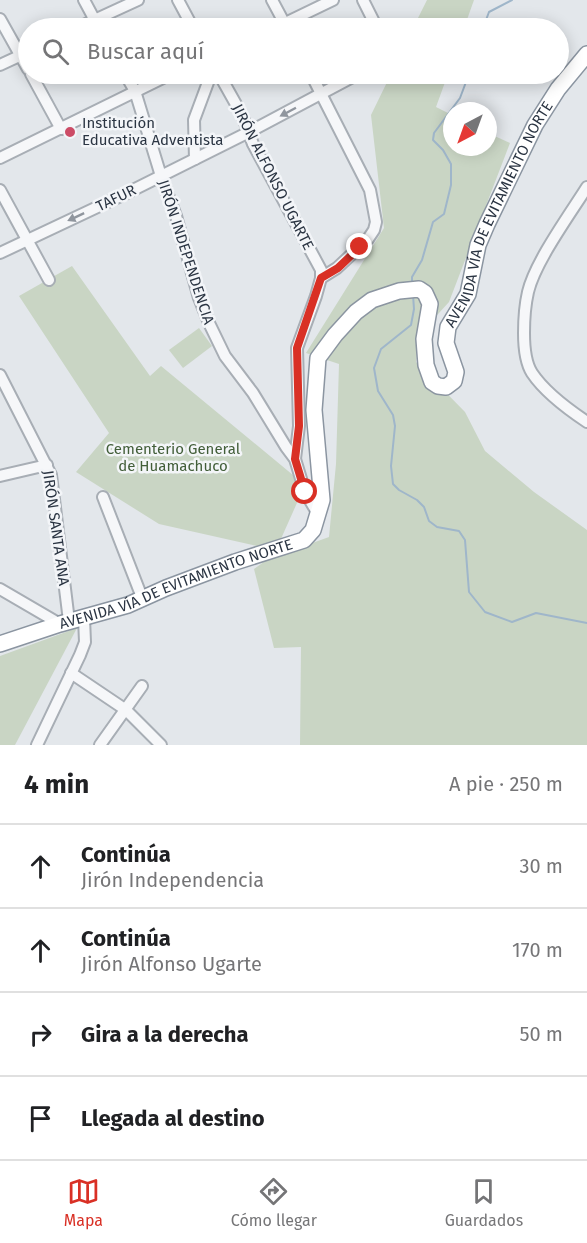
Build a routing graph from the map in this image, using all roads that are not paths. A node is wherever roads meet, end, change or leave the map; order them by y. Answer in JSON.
{"nodes":[{"id":1,"x":84,"y":0,"type":"edge"},
{"id":2,"x":138,"y":0,"type":"edge"},
{"id":3,"x":178,"y":0,"type":"edge"},
{"id":4,"x":272,"y":0,"type":"edge"},
{"id":5,"x":333,"y":0,"type":"edge"},
{"id":6,"x":363,"y":0,"type":"edge"},
{"id":7,"x":94,"y":18,"type":"edge"},
{"id":8,"x":107,"y":18,"type":"edge"},
{"id":9,"x":188,"y":18,"type":"edge"},
{"id":10,"x":279,"y":18,"type":"edge"},
{"id":11,"x":299,"y":18,"type":"edge"},
{"id":12,"x":372,"y":18,"type":"edge"},
{"id":13,"x":0,"y":19,"type":"edge"},
{"id":14,"x":18,"y":43,"type":"edge"},
{"id":15,"x":587,"y":54,"type":"edge"},
{"id":16,"x":18,"y":56,"type":"edge"},
{"id":17,"x":0,"y":65,"type":"edge"},
{"id":18,"x":569,"y":76,"type":"edge"},
{"id":19,"x":36,"y":84,"type":"edge"},
{"id":20,"x":131,"y":84,"type":"edge"},
{"id":21,"x":150,"y":84,"type":"edge"},
{"id":22,"x":207,"y":84,"type":"edge"},
{"id":23,"x":224,"y":84,"type":"edge"},
{"id":24,"x":316,"y":84,"type":"edge"},
{"id":25,"x":340,"y":84,"type":"edge"},
{"id":26,"x":562,"y":84,"type":"edge"},
{"id":27,"x":135,"y":91,"type":"junction"},
{"id":28,"x":322,"y":94,"type":"junction"},
{"id":29,"x":61,"y":129,"type":"junction"},
{"id":30,"x":249,"y":132,"type":"junction"},
{"id":31,"x":0,"y":158,"type":"edge"},
{"id":32,"x":195,"y":159,"type":"junction"},
{"id":33,"x":161,"y":176,"type":"junction"},
{"id":34,"x":587,"y":187,"type":"edge"},
{"id":35,"x":0,"y":190,"type":"edge"},
{"id":36,"x":27,"y":239,"type":"junction"},
{"id":37,"x":0,"y":253,"type":"edge"},
{"id":38,"x":321,"y":278,"type":"junction"},
{"id":39,"x":49,"y":280,"type":"dead end"},
{"id":40,"x":0,"y":375,"type":"edge"},
{"id":41,"x":587,"y":422,"type":"edge"},
{"id":42,"x":295,"y":459,"type":"junction"},
{"id":43,"x":48,"y":465,"type":"junction"},
{"id":44,"x":0,"y":476,"type":"edge"},
{"id":45,"x":103,"y":497,"type":"dead end"},
{"id":46,"x":318,"y":514,"type":"junction"},
{"id":47,"x":0,"y":589,"type":"edge"},
{"id":48,"x":143,"y":600,"type":"junction"},
{"id":49,"x":71,"y":621,"type":"junction"},
{"id":50,"x":0,"y":644,"type":"edge"},
{"id":51,"x":71,"y":673,"type":"junction"},
{"id":52,"x":142,"y":686,"type":"dead end"},
{"id":53,"x":126,"y":710,"type":"junction"},
{"id":54,"x":37,"y":745,"type":"edge"},
{"id":55,"x":100,"y":745,"type":"edge"},
{"id":56,"x":161,"y":745,"type":"edge"}],
"edges":[{"from":1,"to":7,"type":"street"},
{"from":2,"to":8,"type":"street"},
{"from":3,"to":9,"type":"street"},
{"from":4,"to":10,"type":"street"},
{"from":5,"to":11,"type":"street"},
{"from":6,"to":12,"type":"street"},
{"from":13,"to":14,"type":"street"},
{"from":15,"to":18,"type":"highway","name":"AVENIDA VÍA DE EVITAMIENTO NORTE"},
{"from":16,"to":17,"type":"street"},
{"from":19,"to":29,"type":"street"},
{"from":20,"to":27,"type":"street","name":"JIRÓN INDEPENDENCIA"},
{"from":21,"to":27,"type":"street"},
{"from":22,"to":32,"type":"street"},
{"from":23,"to":30,"type":"street","name":"JIRÓN ALFONSO UGARTE"},
{"from":24,"to":28,"type":"street"},
{"from":25,"to":28,"type":"street","name":"TAFUR"},
{"from":26,"to":46,"type":"highway","name":"AVENIDA VÍA DE EVITAMIENTO NORTE"},
{"from":27,"to":29,"type":"street"},
{"from":27,"to":33,"type":"street","name":"JIRÓN INDEPENDENCIA"},
{"from":28,"to":30,"type":"street","name":"TAFUR","one_way":true},
{"from":28,"to":38,"type":"street"},
{"from":29,"to":31,"type":"street"},
{"from":30,"to":32,"type":"street","name":"TAFUR"},
{"from":30,"to":38,"type":"street","name":"JIRÓN ALFONSO UGARTE"},
{"from":32,"to":33,"type":"street","name":"TAFUR"},
{"from":33,"to":36,"type":"street","name":"TAFUR","one_way":true},
{"from":33,"to":42,"type":"street","name":"JIRÓN INDEPENDENCIA"},
{"from":34,"to":41,"type":"street"},
{"from":35,"to":36,"type":"street"},
{"from":36,"to":37,"type":"street","name":"TAFUR"},
{"from":36,"to":39,"type":"street"},
{"from":38,"to":42,"type":"street"},
{"from":40,"to":43,"type":"street","name":"JIRÓN SANTA ANA"},
{"from":42,"to":46,"type":"street","name":"JIRÓN INDEPENDENCIA"},
{"from":43,"to":44,"type":"street"},
{"from":43,"to":49,"type":"street","name":"JIRÓN SANTA ANA"},
{"from":45,"to":48,"type":"street"},
{"from":46,"to":48,"type":"highway","name":"AVENIDA VÍA DE EVITAMIENTO NORTE"},
{"from":47,"to":49,"type":"street"},
{"from":48,"to":49,"type":"highway","name":"AVENIDA VÍA DE EVITAMIENTO NORTE"},
{"from":49,"to":50,"type":"highway","name":"AVENIDA VÍA DE EVITAMIENTO NORTE"},
{"from":49,"to":51,"type":"street","name":"JIRÓN SANTA ANA"},
{"from":51,"to":53,"type":"street"},
{"from":51,"to":54,"type":"street","name":"JIRÓN SANTA ANA"},
{"from":52,"to":53,"type":"street"},
{"from":53,"to":55,"type":"street"},
{"from":53,"to":56,"type":"street"}]}
